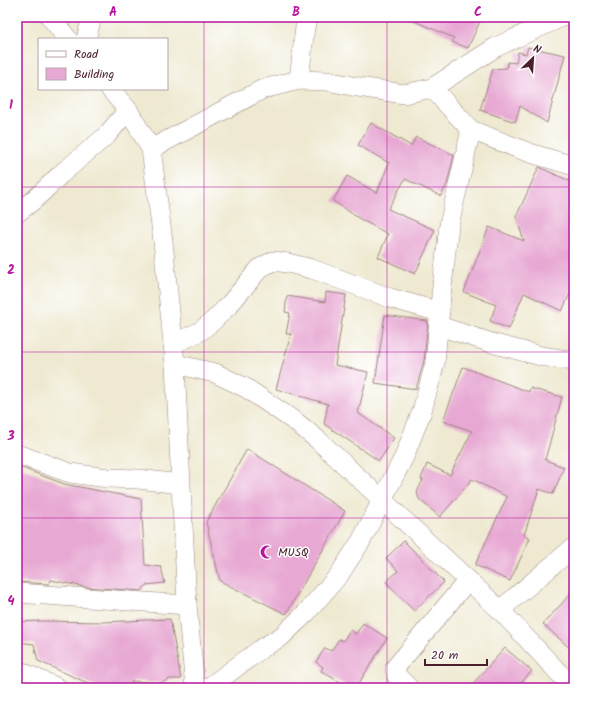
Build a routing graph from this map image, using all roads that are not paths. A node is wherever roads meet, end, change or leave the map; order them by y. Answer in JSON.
{"nodes":[{"id":1,"x":50,"y":17,"type":"edge"},
{"id":2,"x":92,"y":17,"type":"edge"},
{"id":3,"x":308,"y":17,"type":"edge"},
{"id":4,"x":550,"y":19,"type":"edge"},
{"id":5,"x":67,"y":38,"type":"edge"},
{"id":6,"x":86,"y":38,"type":"edge"},
{"id":7,"x":300,"y":80,"type":"junction"},
{"id":8,"x":432,"y":88,"type":"junction"},
{"id":9,"x":111,"y":90,"type":"edge"},
{"id":10,"x":128,"y":110,"type":"junction"},
{"id":11,"x":471,"y":130,"type":"junction"},
{"id":12,"x":151,"y":149,"type":"junction"},
{"id":13,"x":574,"y":165,"type":"edge"},
{"id":14,"x":17,"y":213,"type":"edge"},
{"id":15,"x":439,"y":319,"type":"junction"},
{"id":16,"x":173,"y":344,"type":"junction"},
{"id":17,"x":574,"y":361,"type":"edge"},
{"id":18,"x":175,"y":364,"type":"junction"},
{"id":19,"x":17,"y":454,"type":"edge"},
{"id":20,"x":180,"y":484,"type":"junction"},
{"id":21,"x":383,"y":500,"type":"junction"},
{"id":22,"x":574,"y":548,"type":"edge"},
{"id":23,"x":468,"y":580,"type":"junction"},
{"id":24,"x":17,"y":593,"type":"edge"},
{"id":25,"x":186,"y":605,"type":"junction"},
{"id":26,"x":500,"y":610,"type":"junction"},
{"id":27,"x":17,"y":670,"type":"edge"},
{"id":28,"x":567,"y":686,"type":"edge"},
{"id":29,"x":58,"y":688,"type":"edge"},
{"id":30,"x":195,"y":688,"type":"edge"},
{"id":31,"x":208,"y":688,"type":"edge"},
{"id":32,"x":409,"y":688,"type":"edge"}],
"edges":[{"from":1,"to":5,"type":"street"},
{"from":2,"to":6,"type":"street"},
{"from":3,"to":7,"type":"street"},
{"from":4,"to":8,"type":"street"},
{"from":7,"to":8,"type":"street"},
{"from":7,"to":12,"type":"street"},
{"from":8,"to":11,"type":"street"},
{"from":9,"to":10,"type":"street"},
{"from":10,"to":12,"type":"street"},
{"from":10,"to":14,"type":"street"},
{"from":11,"to":13,"type":"street"},
{"from":11,"to":15,"type":"street"},
{"from":12,"to":16,"type":"street"},
{"from":15,"to":16,"type":"street"},
{"from":15,"to":17,"type":"street"},
{"from":15,"to":21,"type":"street"},
{"from":16,"to":18,"type":"street"},
{"from":18,"to":20,"type":"street"},
{"from":18,"to":21,"type":"street"},
{"from":19,"to":20,"type":"street"},
{"from":20,"to":25,"type":"street"},
{"from":21,"to":23,"type":"street"},
{"from":21,"to":31,"type":"street"},
{"from":22,"to":26,"type":"street"},
{"from":23,"to":26,"type":"street"},
{"from":23,"to":32,"type":"street"},
{"from":24,"to":25,"type":"street"},
{"from":25,"to":30,"type":"street"},
{"from":26,"to":28,"type":"street"},
{"from":27,"to":29,"type":"street"}]}
